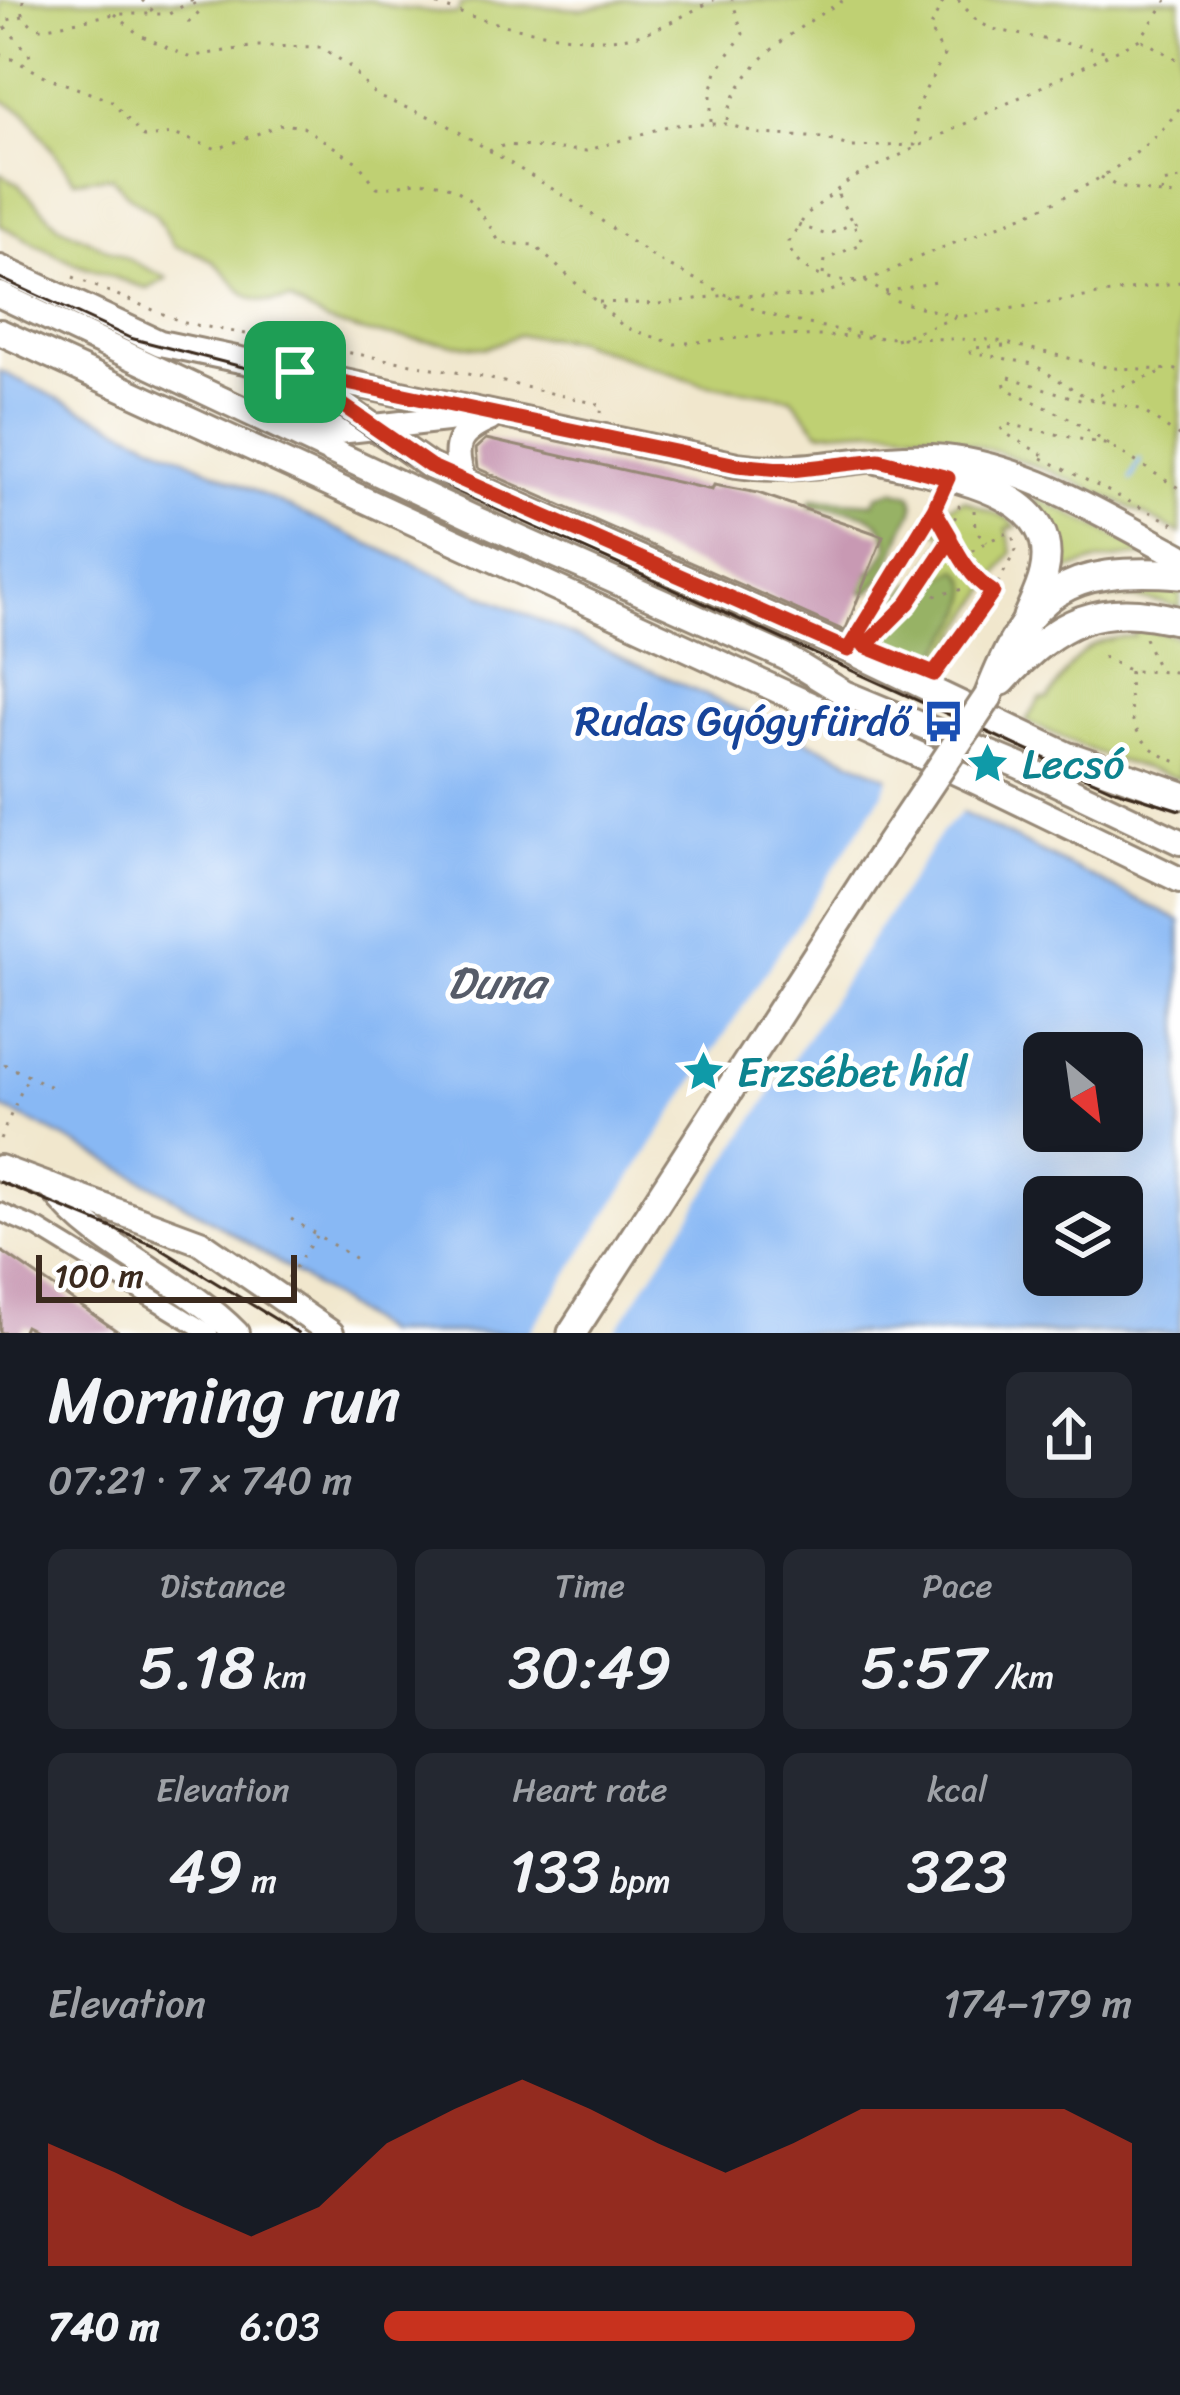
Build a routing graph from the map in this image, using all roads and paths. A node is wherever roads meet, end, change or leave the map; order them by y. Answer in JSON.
{"nodes":[{"id":1,"x":23,"y":0,"type":"edge"},
{"id":2,"x":142,"y":0,"type":"edge"},
{"id":3,"x":397,"y":0,"type":"edge"},
{"id":4,"x":426,"y":0,"type":"edge"},
{"id":5,"x":714,"y":0,"type":"edge"},
{"id":6,"x":732,"y":0,"type":"edge"},
{"id":7,"x":844,"y":0,"type":"edge"},
{"id":8,"x":944,"y":0,"type":"edge"},
{"id":9,"x":958,"y":0,"type":"edge"},
{"id":10,"x":1167,"y":0,"type":"edge"},
{"id":11,"x":192,"y":1,"type":"edge"},
{"id":12,"x":115,"y":14,"type":"junction"},
{"id":13,"x":157,"y":15,"type":"junction"},
{"id":14,"x":23,"y":16,"type":"junction"},
{"id":15,"x":188,"y":23,"type":"dead end"},
{"id":16,"x":1140,"y":39,"type":"junction"},
{"id":17,"x":0,"y":52,"type":"edge"},
{"id":18,"x":1113,"y":53,"type":"junction"},
{"id":19,"x":1180,"y":62,"type":"edge"},
{"id":20,"x":23,"y":65,"type":"junction"},
{"id":21,"x":1180,"y":107,"type":"edge"},
{"id":22,"x":711,"y":124,"type":"junction"},
{"id":23,"x":726,"y":124,"type":"junction"},
{"id":24,"x":915,"y":145,"type":"junction"},
{"id":25,"x":488,"y":152,"type":"junction"},
{"id":26,"x":1100,"y":176,"type":"junction"},
{"id":27,"x":1180,"y":179,"type":"edge"},
{"id":28,"x":841,"y":187,"type":"junction"},
{"id":29,"x":1162,"y":193,"type":"junction"},
{"id":30,"x":1180,"y":197,"type":"edge"},
{"id":31,"x":862,"y":219,"type":"dead end"},
{"id":32,"x":854,"y":224,"type":"junction"},
{"id":33,"x":798,"y":225,"type":"junction"},
{"id":34,"x":0,"y":268,"type":"edge"},
{"id":35,"x":68,"y":275,"type":"dead end"},
{"id":36,"x":823,"y":276,"type":"junction"},
{"id":37,"x":0,"y":278,"type":"edge"},
{"id":38,"x":863,"y":280,"type":"junction"},
{"id":39,"x":936,"y":282,"type":"dead end"},
{"id":40,"x":1180,"y":282,"type":"edge"},
{"id":41,"x":883,"y":292,"type":"junction"},
{"id":42,"x":727,"y":295,"type":"junction"},
{"id":43,"x":0,"y":296,"type":"edge"},
{"id":44,"x":597,"y":302,"type":"junction"},
{"id":45,"x":958,"y":317,"type":"junction"},
{"id":46,"x":316,"y":325,"type":"dead end"},
{"id":47,"x":0,"y":332,"type":"edge"},
{"id":48,"x":893,"y":340,"type":"junction"},
{"id":49,"x":160,"y":344,"type":"junction"},
{"id":50,"x":1012,"y":346,"type":"junction"},
{"id":51,"x":306,"y":347,"type":"junction"},
{"id":52,"x":1169,"y":370,"type":"junction"},
{"id":53,"x":1180,"y":370,"type":"edge"},
{"id":54,"x":295,"y":372,"type":"junction"},
{"id":55,"x":1089,"y":399,"type":"junction"},
{"id":56,"x":496,"y":415,"type":"junction"},
{"id":57,"x":600,"y":420,"type":"dead end"},
{"id":58,"x":370,"y":425,"type":"junction"},
{"id":59,"x":286,"y":428,"type":"junction"},
{"id":60,"x":1180,"y":436,"type":"edge"},
{"id":61,"x":1109,"y":445,"type":"junction"},
{"id":62,"x":879,"y":460,"type":"junction"},
{"id":63,"x":463,"y":481,"type":"junction"},
{"id":64,"x":956,"y":485,"type":"junction"},
{"id":65,"x":1180,"y":489,"type":"edge"},
{"id":66,"x":976,"y":496,"type":"dead end"},
{"id":67,"x":934,"y":509,"type":"junction"},
{"id":68,"x":1180,"y":527,"type":"edge"},
{"id":69,"x":950,"y":536,"type":"junction"},
{"id":70,"x":987,"y":542,"type":"junction"},
{"id":71,"x":946,"y":546,"type":"junction"},
{"id":72,"x":961,"y":556,"type":"junction"},
{"id":73,"x":1180,"y":556,"type":"edge"},
{"id":74,"x":1180,"y":574,"type":"edge"},
{"id":75,"x":980,"y":585,"type":"junction"},
{"id":76,"x":993,"y":592,"type":"junction"},
{"id":77,"x":908,"y":603,"type":"junction"},
{"id":78,"x":1028,"y":617,"type":"junction"},
{"id":79,"x":1180,"y":621,"type":"edge"},
{"id":80,"x":1138,"y":632,"type":"dead end"},
{"id":81,"x":856,"y":648,"type":"junction"},
{"id":82,"x":1103,"y":657,"type":"dead end"},
{"id":83,"x":1158,"y":669,"type":"junction"},
{"id":84,"x":1130,"y":670,"type":"junction"},
{"id":85,"x":1180,"y":672,"type":"edge"},
{"id":86,"x":934,"y":674,"type":"dead end"},
{"id":87,"x":988,"y":697,"type":"junction"},
{"id":88,"x":1074,"y":758,"type":"joint"},
{"id":89,"x":1180,"y":763,"type":"edge"},
{"id":90,"x":1180,"y":795,"type":"edge"},
{"id":91,"x":1180,"y":842,"type":"edge"},
{"id":92,"x":1180,"y":880,"type":"edge"},
{"id":93,"x":4,"y":1064,"type":"dead end"},
{"id":94,"x":28,"y":1076,"type":"junction"},
{"id":95,"x":53,"y":1088,"type":"dead end"},
{"id":96,"x":0,"y":1139,"type":"edge"},
{"id":97,"x":0,"y":1168,"type":"edge"},
{"id":98,"x":49,"y":1184,"type":"junction"},
{"id":99,"x":0,"y":1212,"type":"edge"},
{"id":100,"x":292,"y":1219,"type":"dead end"},
{"id":101,"x":317,"y":1235,"type":"junction"},
{"id":102,"x":356,"y":1259,"type":"dead end"},
{"id":103,"x":284,"y":1284,"type":"dead end"},
{"id":104,"x":206,"y":1333,"type":"edge"},
{"id":105,"x":236,"y":1333,"type":"edge"},
{"id":106,"x":331,"y":1333,"type":"edge"},
{"id":107,"x":572,"y":1333,"type":"edge"}],
"edges":[{"from":1,"to":14,"type":"path"},
{"from":2,"to":13,"type":"path"},
{"from":3,"to":4,"type":"path"},
{"from":4,"to":5,"type":"path"},
{"from":6,"to":22,"type":"path"},
{"from":7,"to":23,"type":"path"},
{"from":8,"to":24,"type":"path"},
{"from":9,"to":18,"type":"path"},
{"from":10,"to":16,"type":"path"},
{"from":11,"to":13,"type":"path"},
{"from":11,"to":15,"type":"path"},
{"from":12,"to":13,"type":"path"},
{"from":12,"to":14,"type":"path"},
{"from":12,"to":25,"type":"path"},
{"from":14,"to":20,"type":"path"},
{"from":16,"to":18,"type":"path"},
{"from":16,"to":19,"type":"path"},
{"from":17,"to":20,"type":"path"},
{"from":18,"to":24,"type":"path"},
{"from":20,"to":44,"type":"path"},
{"from":21,"to":26,"type":"path"},
{"from":22,"to":23,"type":"path"},
{"from":22,"to":25,"type":"path"},
{"from":23,"to":24,"type":"path"},
{"from":24,"to":28,"type":"path"},
{"from":25,"to":42,"type":"path"},
{"from":26,"to":29,"type":"path"},
{"from":26,"to":38,"type":"path"},
{"from":27,"to":29,"type":"path"},
{"from":28,"to":32,"type":"path"},
{"from":28,"to":33,"type":"path"},
{"from":29,"to":30,"type":"path"},
{"from":31,"to":32,"type":"path"},
{"from":32,"to":33,"type":"path"},
{"from":32,"to":36,"type":"path"},
{"from":33,"to":36,"type":"path"},
{"from":34,"to":49,"type":"main road"},
{"from":35,"to":51,"type":"path"},
{"from":36,"to":38,"type":"path"},
{"from":37,"to":49,"type":"lane"},
{"from":38,"to":41,"type":"path"},
{"from":38,"to":42,"type":"path"},
{"from":39,"to":41,"type":"path"},
{"from":40,"to":45,"type":"path"},
{"from":41,"to":45,"type":"path"},
{"from":42,"to":44,"type":"path"},
{"from":42,"to":48,"type":"path"},
{"from":43,"to":59,"type":"main road"},
{"from":44,"to":48,"type":"path"},
{"from":45,"to":48,"type":"path"},
{"from":46,"to":51,"type":"path"},
{"from":47,"to":92,"type":"main road"},
{"from":48,"to":50,"type":"path"},
{"from":49,"to":54,"type":"main road"},
{"from":50,"to":52,"type":"path"},
{"from":50,"to":55,"type":"path"},
{"from":51,"to":57,"type":"path"},
{"from":52,"to":53,"type":"path"},
{"from":52,"to":55,"type":"path"},
{"from":54,"to":56,"type":"main road"},
{"from":54,"to":58,"type":"main road"},
{"from":55,"to":60,"type":"path"},
{"from":55,"to":61,"type":"path"},
{"from":56,"to":58,"type":"main road"},
{"from":56,"to":62,"type":"main road"},
{"from":56,"to":63,"type":"main road"},
{"from":58,"to":59,"type":"main road"},
{"from":58,"to":63,"type":"main road"},
{"from":59,"to":91,"type":"main road"},
{"from":61,"to":65,"type":"path"},
{"from":61,"to":68,"type":"path"},
{"from":62,"to":64,"type":"main road"},
{"from":62,"to":73,"type":"main road"},
{"from":63,"to":81,"type":"main road"},
{"from":64,"to":67,"type":"lane"},
{"from":64,"to":69,"type":"path"},
{"from":64,"to":78,"type":"main road"},
{"from":66,"to":70,"type":"path"},
{"from":67,"to":69,"type":"path"},
{"from":67,"to":81,"type":"lane"},
{"from":69,"to":71,"type":"path"},
{"from":69,"to":72,"type":"path"},
{"from":70,"to":72,"type":"path"},
{"from":70,"to":76,"type":"path"},
{"from":71,"to":72,"type":"path"},
{"from":71,"to":77,"type":"path"},
{"from":72,"to":75,"type":"path"},
{"from":74,"to":78,"type":"main road"},
{"from":75,"to":76,"type":"path"},
{"from":75,"to":77,"type":"path"},
{"from":76,"to":86,"type":"path"},
{"from":77,"to":81,"type":"path"},
{"from":78,"to":87,"type":"main road"},
{"from":79,"to":87,"type":"main road"},
{"from":80,"to":83,"type":"path"},
{"from":81,"to":88,"type":"main road"},
{"from":82,"to":84,"type":"path"},
{"from":83,"to":84,"type":"path"},
{"from":83,"to":85,"type":"path"},
{"from":84,"to":89,"type":"path"},
{"from":87,"to":107,"type":"main road","bridge":true},
{"from":88,"to":90,"type":"main road"},
{"from":93,"to":94,"type":"path"},
{"from":94,"to":95,"type":"path"},
{"from":94,"to":96,"type":"path"},
{"from":97,"to":98,"type":"main road"},
{"from":98,"to":105,"type":"main road"},
{"from":98,"to":106,"type":"main road"},
{"from":99,"to":104,"type":"street"},
{"from":100,"to":101,"type":"path"},
{"from":101,"to":102,"type":"path"},
{"from":101,"to":103,"type":"path"}]}
